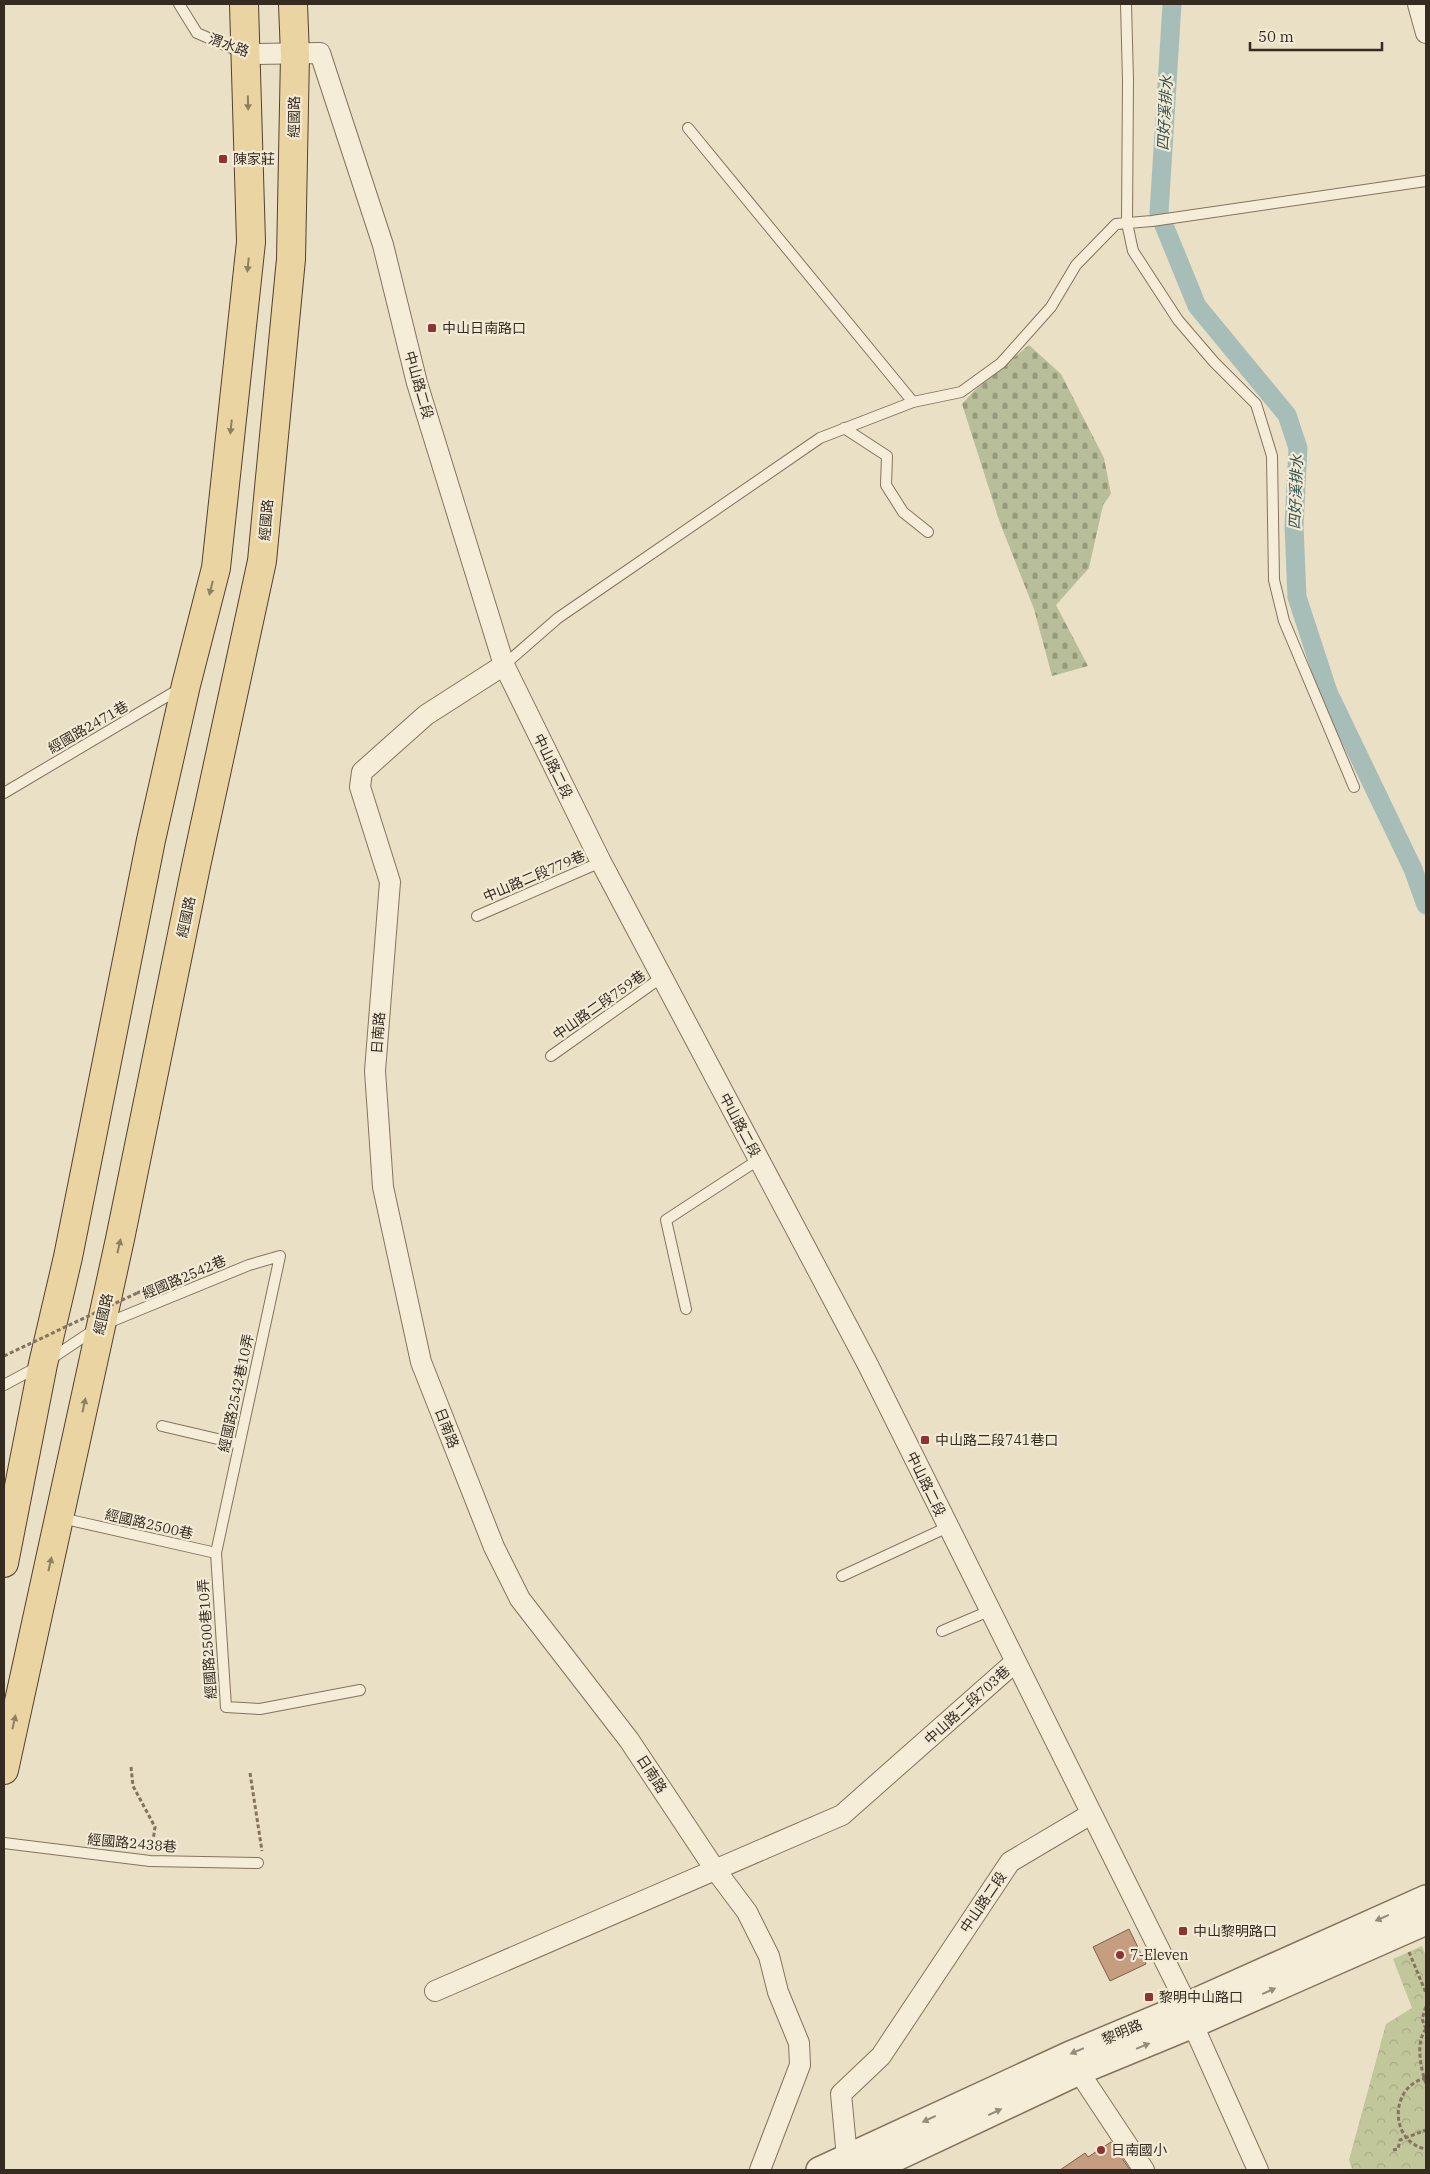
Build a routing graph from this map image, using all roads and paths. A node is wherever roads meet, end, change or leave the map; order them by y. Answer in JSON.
{"nodes":[{"id":1,"x":179,"y":4,"type":"edge"},
{"id":2,"x":244,"y":4,"type":"edge"},
{"id":3,"x":293,"y":4,"type":"edge"},
{"id":4,"x":1126,"y":4,"type":"edge"},
{"id":5,"x":1418,"y":4,"type":"edge"},
{"id":6,"x":1426,"y":32,"type":"edge"},
{"id":7,"x":246,"y":54,"type":"junction"},
{"id":8,"x":295,"y":55,"type":"junction"},
{"id":9,"x":688,"y":128,"type":"dead end"},
{"id":10,"x":1426,"y":181,"type":"edge"},
{"id":11,"x":1127,"y":223,"type":"junction"},
{"id":12,"x":913,"y":402,"type":"junction"},
{"id":13,"x":844,"y":428,"type":"junction"},
{"id":14,"x":928,"y":532,"type":"dead end"},
{"id":15,"x":504,"y":665,"type":"junction"},
{"id":16,"x":186,"y":685,"type":"junction"},
{"id":17,"x":1354,"y":787,"type":"dead end"},
{"id":18,"x":4,"y":792,"type":"edge"},
{"id":19,"x":601,"y":862,"type":"junction"},
{"id":20,"x":477,"y":916,"type":"dead end"},
{"id":21,"x":662,"y":978,"type":"junction"},
{"id":22,"x":551,"y":1056,"type":"dead end"},
{"id":23,"x":758,"y":1160,"type":"junction"},
{"id":24,"x":280,"y":1256,"type":"joint"},
{"id":25,"x":170,"y":1280,"type":"dead end"},
{"id":26,"x":686,"y":1308,"type":"dead end"},
{"id":27,"x":100,"y":1326,"type":"junction"},
{"id":28,"x":4,"y":1356,"type":"edge"},
{"id":29,"x":43,"y":1364,"type":"junction"},
{"id":30,"x":4,"y":1385,"type":"edge"},
{"id":31,"x":162,"y":1426,"type":"dead end"},
{"id":32,"x":239,"y":1444,"type":"junction"},
{"id":33,"x":60,"y":1518,"type":"junction"},
{"id":34,"x":948,"y":1527,"type":"junction"},
{"id":35,"x":216,"y":1553,"type":"junction"},
{"id":36,"x":4,"y":1563,"type":"edge"},
{"id":37,"x":842,"y":1576,"type":"dead end"},
{"id":38,"x":989,"y":1611,"type":"junction"},
{"id":39,"x":942,"y":1631,"type":"dead end"},
{"id":40,"x":1014,"y":1663,"type":"junction"},
{"id":41,"x":360,"y":1690,"type":"dead end"},
{"id":42,"x":131,"y":1767,"type":"dead end"},
{"id":43,"x":4,"y":1770,"type":"edge"},
{"id":44,"x":250,"y":1773,"type":"dead end"},
{"id":45,"x":1091,"y":1814,"type":"junction"},
{"id":46,"x":4,"y":1843,"type":"edge"},
{"id":47,"x":150,"y":1861,"type":"junction"},
{"id":48,"x":258,"y":1863,"type":"joint"},
{"id":49,"x":714,"y":1868,"type":"junction"},
{"id":50,"x":1426,"y":1898,"type":"edge"},
{"id":51,"x":1426,"y":1922,"type":"edge"},
{"id":52,"x":1400,"y":1933,"type":"junction"},
{"id":53,"x":435,"y":1991,"type":"dead end"},
{"id":54,"x":1426,"y":1993,"type":"edge"},
{"id":55,"x":1426,"y":2006,"type":"edge"},
{"id":56,"x":1190,"y":2015,"type":"junction"},
{"id":57,"x":1426,"y":2030,"type":"edge"},
{"id":58,"x":1080,"y":2072,"type":"junction"},
{"id":59,"x":1425,"y":2079,"type":"edge"},
{"id":60,"x":1426,"y":2084,"type":"edge"},
{"id":61,"x":1426,"y":2130,"type":"edge"},
{"id":62,"x":1406,"y":2137,"type":"junction"},
{"id":63,"x":1426,"y":2149,"type":"edge"},
{"id":64,"x":1393,"y":2150,"type":"dead end"},
{"id":65,"x":849,"y":2164,"type":"edge"},
{"id":66,"x":760,"y":2170,"type":"edge"},
{"id":67,"x":819,"y":2170,"type":"edge"},
{"id":68,"x":872,"y":2170,"type":"edge"},
{"id":69,"x":1144,"y":2170,"type":"edge"},
{"id":70,"x":1258,"y":2170,"type":"edge"}],
"edges":[{"from":1,"to":7,"type":"lane","name":"渭水路"},
{"from":2,"to":7,"type":"main road"},
{"from":3,"to":8,"type":"main road"},
{"from":4,"to":11,"type":"lane"},
{"from":5,"to":6,"type":"street"},
{"from":7,"to":8,"type":"street","name":"渭水路"},
{"from":7,"to":16,"type":"main road","one_way":true},
{"from":8,"to":15,"type":"street","name":"中山路二段"},
{"from":27,"to":8,"type":"main road","name":"經國路","one_way":true},
{"from":9,"to":12,"type":"lane"},
{"from":10,"to":11,"type":"lane"},
{"from":11,"to":12,"type":"lane"},
{"from":11,"to":17,"type":"lane"},
{"from":12,"to":13,"type":"lane"},
{"from":13,"to":14,"type":"lane"},
{"from":13,"to":15,"type":"lane"},
{"from":15,"to":19,"type":"street","name":"中山路二段"},
{"from":15,"to":49,"type":"street","name":"日南路"},
{"from":16,"to":18,"type":"lane","name":"經國路2471巷"},
{"from":16,"to":29,"type":"main road"},
{"from":19,"to":20,"type":"lane","name":"中山路二段779巷"},
{"from":19,"to":21,"type":"street","name":"中山路二段"},
{"from":21,"to":22,"type":"lane","name":"中山路二段759巷"},
{"from":21,"to":23,"type":"street","name":"中山路二段"},
{"from":23,"to":26,"type":"lane"},
{"from":23,"to":34,"type":"street","name":"中山路二段"},
{"from":24,"to":27,"type":"lane","name":"經國路2542巷"},
{"from":24,"to":32,"type":"lane","name":"經國路2542巷10弄"},
{"from":25,"to":28,"type":"path","bridge":true},
{"from":27,"to":29,"type":"lane","name":"經國路2542巷"},
{"from":33,"to":27,"type":"main road","name":"經國路","one_way":true},
{"from":29,"to":30,"type":"lane","name":"經國路2542巷"},
{"from":29,"to":36,"type":"main road"},
{"from":31,"to":32,"type":"lane"},
{"from":32,"to":35,"type":"lane","name":"經國路2542巷10弄"},
{"from":33,"to":35,"type":"lane","name":"經國路2500巷"},
{"from":43,"to":33,"type":"main road","name":"經國路","one_way":true},
{"from":34,"to":37,"type":"lane"},
{"from":34,"to":38,"type":"street","name":"中山路二段"},
{"from":35,"to":41,"type":"lane","name":"經國路2500巷10弄"},
{"from":38,"to":39,"type":"lane"},
{"from":38,"to":40,"type":"street","name":"中山路二段"},
{"from":40,"to":45,"type":"street","name":"中山路二段"},
{"from":40,"to":49,"type":"street","name":"中山路二段703巷"},
{"from":42,"to":47,"type":"path"},
{"from":44,"to":48,"type":"path"},
{"from":45,"to":56,"type":"street"},
{"from":45,"to":65,"type":"street","name":"中山路二段"},
{"from":46,"to":47,"type":"lane","name":"經國路2438巷"},
{"from":47,"to":48,"type":"lane","name":"經國路2438巷"},
{"from":49,"to":53,"type":"street","name":"中山路二段703巷"},
{"from":49,"to":66,"type":"street","name":"日南路"},
{"from":50,"to":56,"type":"street","name":"黎明路","one_way":true},
{"from":51,"to":52,"type":"street","name":"黎明路"},
{"from":52,"to":54,"type":"path"},
{"from":56,"to":52,"type":"street","name":"黎明路","one_way":true},
{"from":55,"to":57,"type":"path"},
{"from":58,"to":56,"type":"street","name":"黎明路","one_way":true},
{"from":56,"to":65,"type":"street","name":"黎明路","one_way":true},
{"from":56,"to":70,"type":"street"},
{"from":57,"to":59,"type":"path"},
{"from":68,"to":58,"type":"street","name":"黎明路","one_way":true},
{"from":58,"to":69,"type":"street"},
{"from":59,"to":60,"type":"path"},
{"from":59,"to":62,"type":"path"},
{"from":61,"to":62,"type":"path"},
{"from":62,"to":63,"type":"path"},
{"from":62,"to":64,"type":"path"},
{"from":65,"to":67,"type":"street","name":"黎明路"}]}
